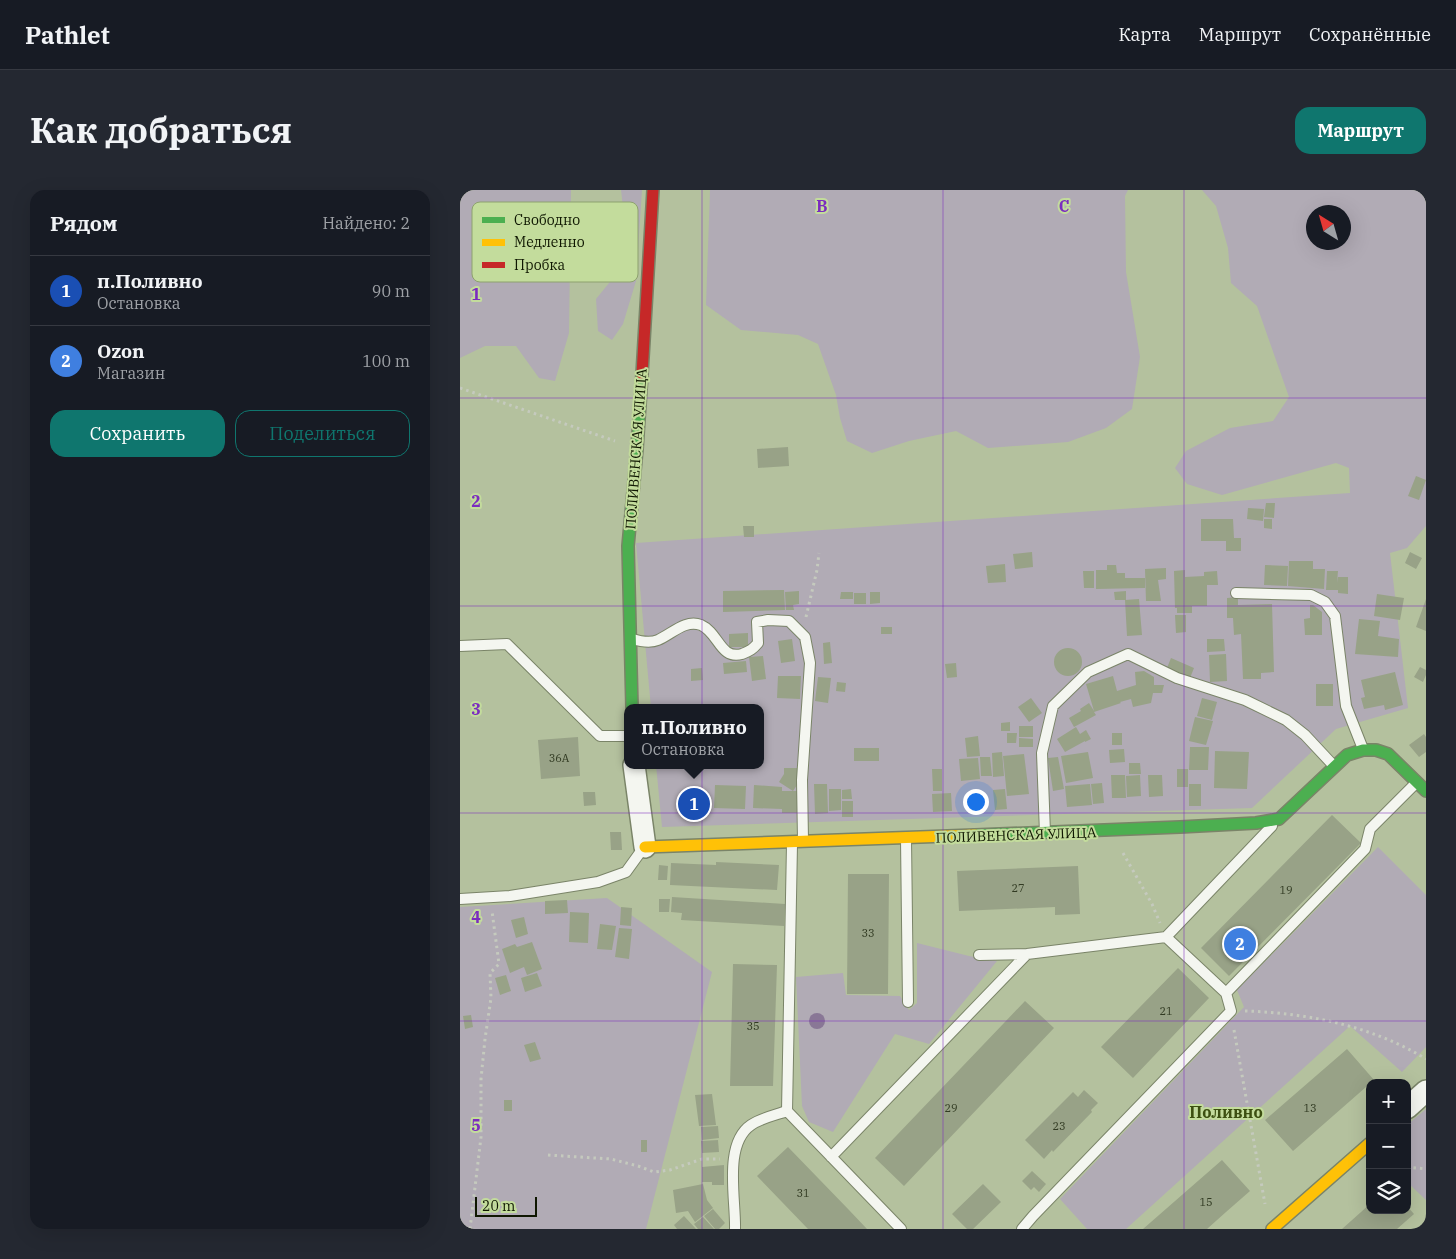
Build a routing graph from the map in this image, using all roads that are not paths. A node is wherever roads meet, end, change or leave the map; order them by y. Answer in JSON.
{"nodes":[{"id":1,"x":653,"y":190,"type":"edge"},
{"id":2,"x":1236,"y":593,"type":"dead end"},
{"id":3,"x":630,"y":639,"type":"junction"},
{"id":4,"x":460,"y":646,"type":"edge"},
{"id":5,"x":632,"y":704,"type":"edge"},
{"id":6,"x":624,"y":736,"type":"edge"},
{"id":7,"x":1363,"y":750,"type":"junction"},
{"id":8,"x":1334,"y":766,"type":"junction"},
{"id":9,"x":635,"y":769,"type":"edge"},
{"id":10,"x":1417,"y":782,"type":"junction"},
{"id":11,"x":1426,"y":791,"type":"edge"},
{"id":12,"x":1279,"y":819,"type":"junction"},
{"id":13,"x":1045,"y":834,"type":"junction"},
{"id":14,"x":906,"y":838,"type":"junction"},
{"id":15,"x":798,"y":841,"type":"junction"},
{"id":16,"x":645,"y":847,"type":"junction"},
{"id":17,"x":460,"y":899,"type":"edge"},
{"id":18,"x":1166,"y":937,"type":"junction"},
{"id":19,"x":1027,"y":954,"type":"junction"},
{"id":20,"x":979,"y":955,"type":"dead end"},
{"id":21,"x":1226,"y":993,"type":"junction"},
{"id":22,"x":908,"y":1002,"type":"dead end"},
{"id":23,"x":1426,"y":1091,"type":"edge"},
{"id":24,"x":1411,"y":1104,"type":"edge"},
{"id":25,"x":787,"y":1111,"type":"junction"},
{"id":26,"x":1366,"y":1146,"type":"edge"},
{"id":27,"x":831,"y":1157,"type":"junction"},
{"id":28,"x":735,"y":1229,"type":"edge"},
{"id":29,"x":901,"y":1229,"type":"edge"},
{"id":30,"x":1022,"y":1229,"type":"edge"},
{"id":31,"x":1272,"y":1229,"type":"edge"}],
"edges":[{"from":1,"to":3,"type":"street","name":"ПОЛИВЕНСКАЯ УЛИЦА"},
{"from":2,"to":7,"type":"lane"},
{"from":3,"to":5,"type":"street","name":"ПОЛИВЕНСКАЯ УЛИЦА"},
{"from":3,"to":15,"type":"lane"},
{"from":4,"to":6,"type":"lane"},
{"from":7,"to":8,"type":"street"},
{"from":7,"to":10,"type":"street"},
{"from":8,"to":12,"type":"street"},
{"from":8,"to":13,"type":"lane"},
{"from":9,"to":16,"type":"street"},
{"from":10,"to":11,"type":"street"},
{"from":10,"to":21,"type":"lane"},
{"from":12,"to":13,"type":"street","name":"ПОЛИВЕНСКАЯ УЛИЦА"},
{"from":12,"to":18,"type":"lane"},
{"from":13,"to":14,"type":"street","name":"ПОЛИВЕНСКАЯ УЛИЦА"},
{"from":14,"to":15,"type":"street","name":"ПОЛИВЕНСКАЯ УЛИЦА"},
{"from":14,"to":22,"type":"lane"},
{"from":15,"to":16,"type":"street","name":"ПОЛИВЕНСКАЯ УЛИЦА"},
{"from":15,"to":25,"type":"lane"},
{"from":16,"to":17,"type":"lane"},
{"from":18,"to":19,"type":"lane"},
{"from":18,"to":21,"type":"lane"},
{"from":19,"to":20,"type":"lane"},
{"from":19,"to":27,"type":"lane"},
{"from":21,"to":30,"type":"lane"},
{"from":23,"to":24,"type":"street"},
{"from":25,"to":27,"type":"lane"},
{"from":25,"to":28,"type":"lane"},
{"from":26,"to":31,"type":"street"},
{"from":27,"to":29,"type":"lane"}]}
